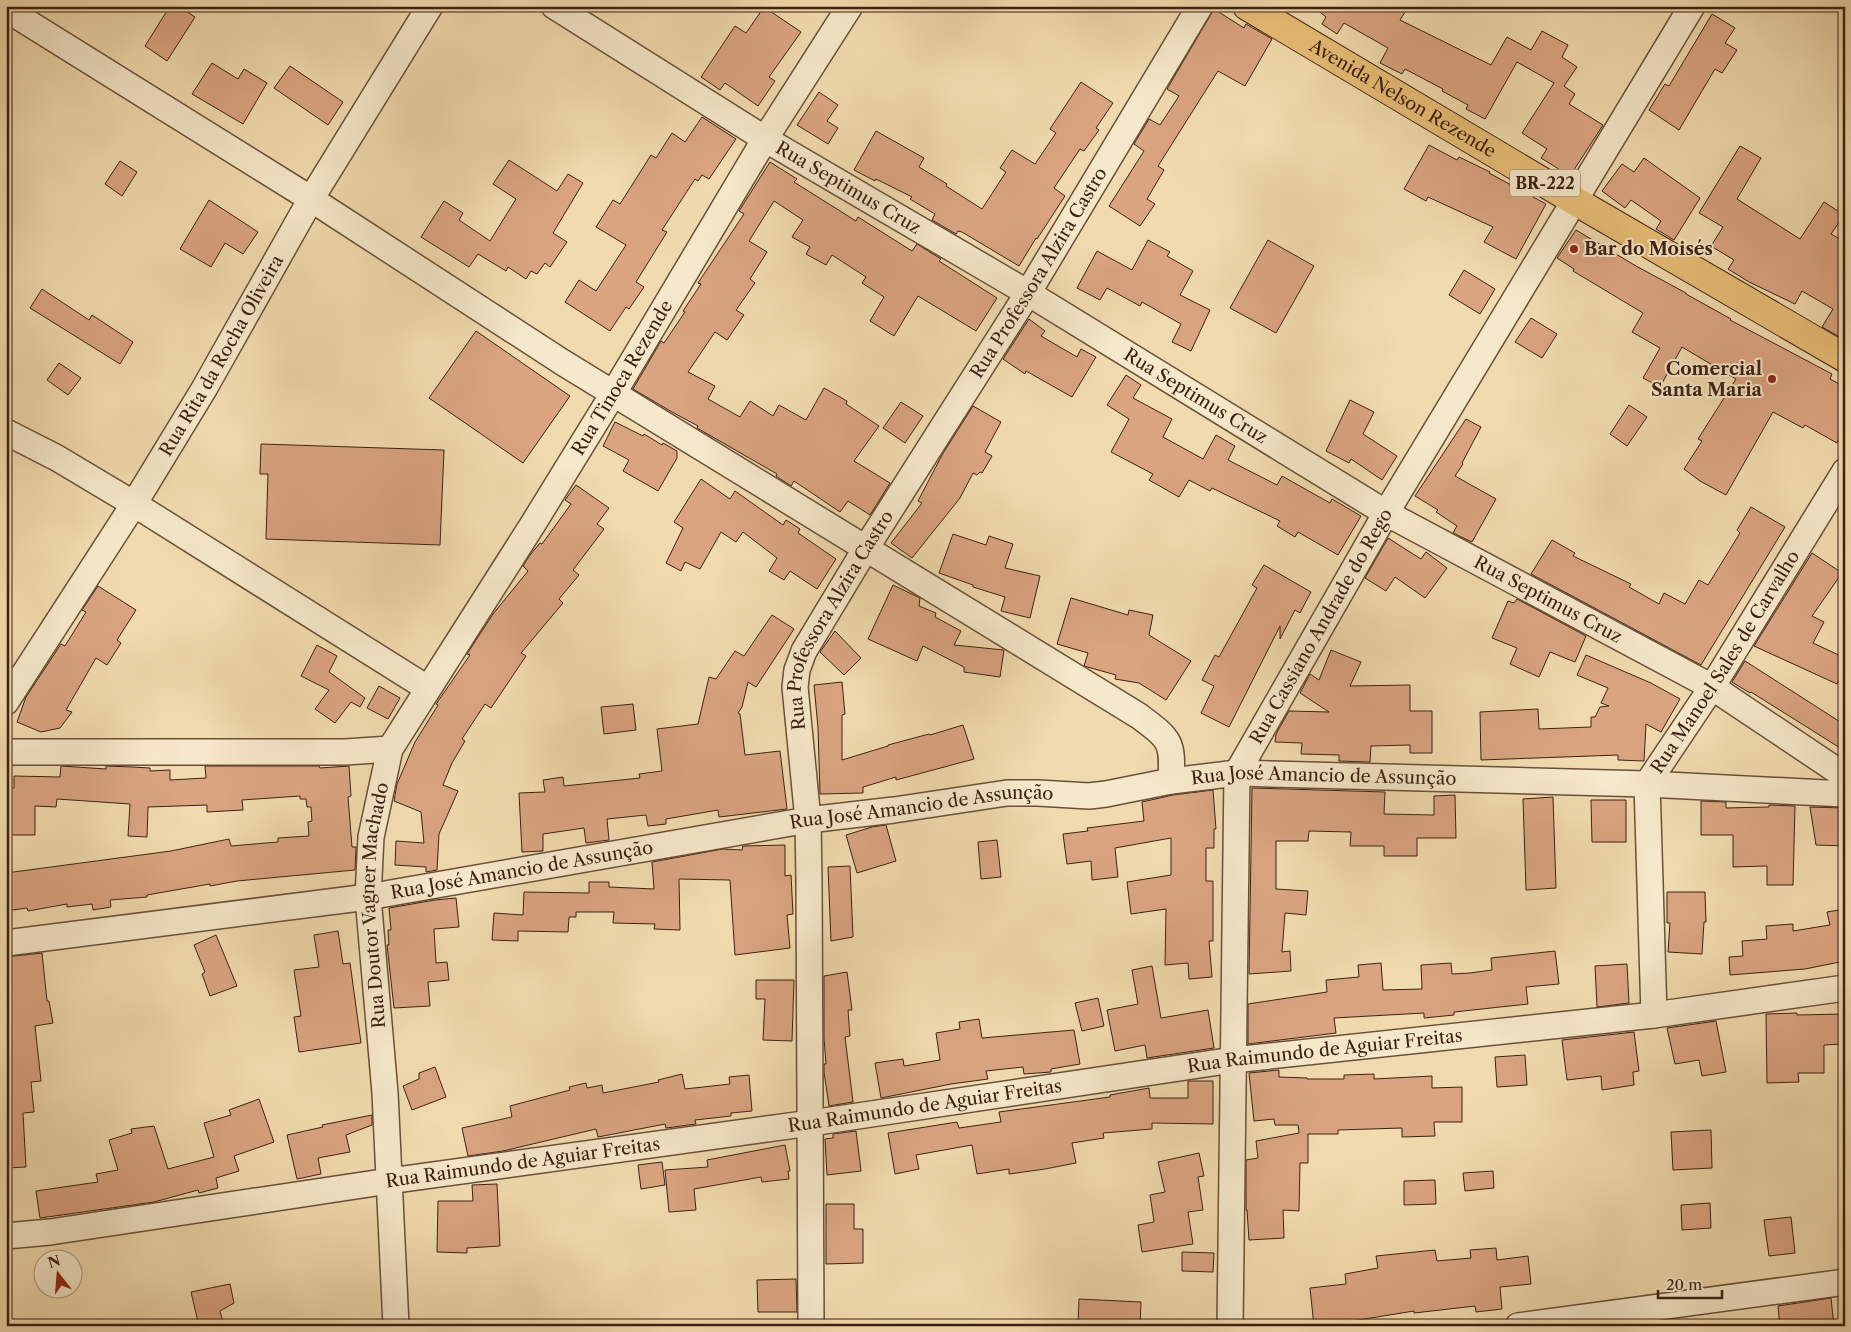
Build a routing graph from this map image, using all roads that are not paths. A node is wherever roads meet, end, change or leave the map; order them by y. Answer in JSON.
{"nodes":[{"id":1,"x":430,"y":6,"type":"edge"},
{"id":2,"x":554,"y":6,"type":"edge"},
{"id":3,"x":850,"y":6,"type":"edge"},
{"id":4,"x":1200,"y":6,"type":"edge"},
{"id":5,"x":1247,"y":6,"type":"edge"},
{"id":6,"x":1692,"y":6,"type":"edge"},
{"id":7,"x":6,"y":10,"type":"edge"},
{"id":8,"x":766,"y":139,"type":"junction"},
{"id":9,"x":311,"y":199,"type":"junction"},
{"id":10,"x":1575,"y":201,"type":"junction"},
{"id":11,"x":1028,"y":293,"type":"junction"},
{"id":12,"x":1845,"y":358,"type":"edge"},
{"id":13,"x":613,"y":394,"type":"junction"},
{"id":14,"x":6,"y":432,"type":"edge"},
{"id":15,"x":1845,"y":471,"type":"edge"},
{"id":16,"x":134,"y":504,"type":"junction"},
{"id":17,"x":1386,"y":513,"type":"junction"},
{"id":18,"x":866,"y":548,"type":"junction"},
{"id":19,"x":1712,"y":687,"type":"junction"},
{"id":20,"x":428,"y":688,"type":"junction"},
{"id":21,"x":6,"y":702,"type":"edge"},
{"id":22,"x":390,"y":749,"type":"junction"},
{"id":23,"x":6,"y":752,"type":"edge"},
{"id":24,"x":1237,"y":773,"type":"junction"},
{"id":25,"x":1845,"y":776,"type":"edge"},
{"id":26,"x":1171,"y":781,"type":"junction"},
{"id":27,"x":1647,"y":784,"type":"junction"},
{"id":28,"x":1845,"y":794,"type":"edge"},
{"id":29,"x":808,"y":820,"type":"junction"},
{"id":30,"x":368,"y":897,"type":"junction"},
{"id":31,"x":6,"y":943,"type":"edge"},
{"id":32,"x":1845,"y":988,"type":"edge"},
{"id":33,"x":1654,"y":1015,"type":"junction"},
{"id":34,"x":1233,"y":1060,"type":"junction"},
{"id":35,"x":811,"y":1123,"type":"junction"},
{"id":36,"x":389,"y":1181,"type":"junction"},
{"id":37,"x":6,"y":1236,"type":"edge"},
{"id":38,"x":1845,"y":1282,"type":"edge"},
{"id":39,"x":1654,"y":1316,"type":"edge"},
{"id":40,"x":396,"y":1326,"type":"edge"},
{"id":41,"x":811,"y":1326,"type":"edge"},
{"id":42,"x":1230,"y":1326,"type":"edge"},
{"id":43,"x":1518,"y":1326,"type":"edge"}],
"edges":[{"from":1,"to":9,"type":"street","name":"Rua Rita da Rocha Oliveira"},
{"from":2,"to":8,"type":"street","name":"Rua Septimus Cruz"},
{"from":3,"to":8,"type":"street","name":"Rua Tinoca Rezende"},
{"from":4,"to":11,"type":"street","name":"Rua Professora Alzira Castro"},
{"from":5,"to":10,"type":"main road","name":"Avenida Nelson Rezende","number":"BR-222"},
{"from":6,"to":10,"type":"street","name":"Rua Cassiano Andrade do Rego"},
{"from":7,"to":9,"type":"street"},
{"from":8,"to":11,"type":"street","name":"Rua Septimus Cruz"},
{"from":8,"to":13,"type":"street","name":"Rua Tinoca Rezende"},
{"from":9,"to":13,"type":"street"},
{"from":9,"to":16,"type":"street","name":"Rua Rita da Rocha Oliveira"},
{"from":10,"to":12,"type":"main road","name":"Avenida Nelson Rezende","number":"BR-222"},
{"from":10,"to":17,"type":"street","name":"Rua Cassiano Andrade do Rego"},
{"from":11,"to":17,"type":"street","name":"Rua Septimus Cruz"},
{"from":11,"to":18,"type":"street","name":"Rua Professora Alzira Castro"},
{"from":13,"to":18,"type":"street"},
{"from":13,"to":20,"type":"street","name":"Rua Tinoca Rezende"},
{"from":14,"to":16,"type":"street"},
{"from":15,"to":19,"type":"street","name":"Rua Manoel Sales de Carvalho"},
{"from":16,"to":20,"type":"street"},
{"from":16,"to":21,"type":"street","name":"Rua Rita da Rocha Oliveira"},
{"from":17,"to":19,"type":"street","name":"Rua Septimus Cruz"},
{"from":17,"to":24,"type":"street","name":"Rua Cassiano Andrade do Rego"},
{"from":18,"to":26,"type":"street"},
{"from":18,"to":29,"type":"street","name":"Rua Professora Alzira Castro"},
{"from":19,"to":25,"type":"street","name":"Rua Septimus Cruz"},
{"from":19,"to":27,"type":"street","name":"Rua Manoel Sales de Carvalho"},
{"from":20,"to":22,"type":"street","name":"Rua Tinoca Rezende"},
{"from":22,"to":23,"type":"street"},
{"from":22,"to":30,"type":"street","name":"Rua Doutor Vagner Machado"},
{"from":24,"to":26,"type":"street","name":"Rua José Amancio de Assunção"},
{"from":24,"to":27,"type":"street","name":"Rua José Amancio de Assunção"},
{"from":24,"to":34,"type":"street","name":"Rua Cassiano Andrade do Rego"},
{"from":26,"to":29,"type":"street","name":"Rua José Amancio de Assunção"},
{"from":27,"to":28,"type":"street","name":"Rua José Amancio de Assunção"},
{"from":27,"to":33,"type":"street","name":"Rua Manoel Sales de Carvalho"},
{"from":29,"to":30,"type":"street","name":"Rua José Amancio de Assunção"},
{"from":29,"to":35,"type":"street","name":"Rua Professora Alzira Castro"},
{"from":30,"to":31,"type":"street","name":"Rua José Amancio de Assunção"},
{"from":30,"to":36,"type":"street","name":"Rua Doutor Vagner Machado"},
{"from":32,"to":33,"type":"street","name":"Rua Raimundo de Aguiar Freitas"},
{"from":33,"to":34,"type":"street","name":"Rua Raimundo de Aguiar Freitas"},
{"from":34,"to":35,"type":"street","name":"Rua Raimundo de Aguiar Freitas"},
{"from":34,"to":42,"type":"street","name":"Rua Cassiano Andrade do Rego"},
{"from":35,"to":36,"type":"street","name":"Rua Raimundo de Aguiar Freitas"},
{"from":35,"to":41,"type":"street","name":"Rua Professora Alzira Castro"},
{"from":36,"to":37,"type":"street","name":"Rua Raimundo de Aguiar Freitas"},
{"from":36,"to":40,"type":"street","name":"Rua Doutor Vagner Machado"},
{"from":38,"to":39,"type":"street"},
{"from":39,"to":43,"type":"street"}]}
